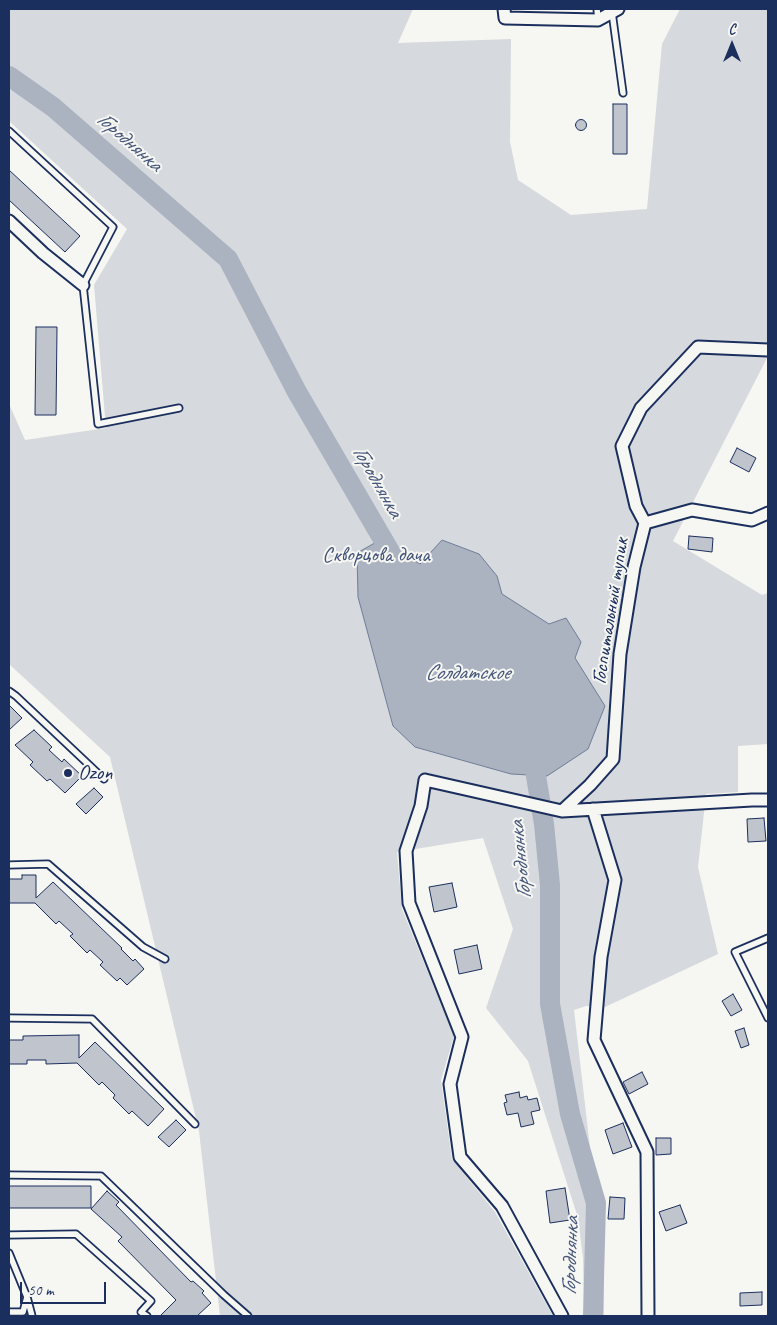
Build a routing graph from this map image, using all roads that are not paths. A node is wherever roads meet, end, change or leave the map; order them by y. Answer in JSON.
{"nodes":[{"id":1,"x":504,"y":9,"type":"edge"},
{"id":2,"x":615,"y":10,"type":"edge"},
{"id":3,"x":598,"y":14,"type":"edge"},
{"id":4,"x":623,"y":93,"type":"dead end"},
{"id":5,"x":9,"y":131,"type":"edge"},
{"id":6,"x":9,"y":221,"type":"edge"},
{"id":7,"x":83,"y":284,"type":"junction"},
{"id":8,"x":768,"y":350,"type":"edge"},
{"id":9,"x":179,"y":408,"type":"dead end"},
{"id":10,"x":768,"y":513,"type":"edge"},
{"id":11,"x":645,"y":522,"type":"junction"},
{"id":12,"x":9,"y":691,"type":"edge"},
{"id":13,"x":104,"y":779,"type":"dead end"},
{"id":14,"x":768,"y":800,"type":"edge"},
{"id":15,"x":593,"y":809,"type":"junction"},
{"id":16,"x":562,"y":811,"type":"junction"},
{"id":17,"x":9,"y":865,"type":"edge"},
{"id":18,"x":768,"y":938,"type":"edge"},
{"id":19,"x":165,"y":959,"type":"dead end"},
{"id":20,"x":9,"y":1018,"type":"edge"},
{"id":21,"x":768,"y":1018,"type":"edge"},
{"id":22,"x":195,"y":1124,"type":"dead end"},
{"id":23,"x":9,"y":1175,"type":"edge"},
{"id":24,"x":9,"y":1235,"type":"edge"},
{"id":25,"x":9,"y":1252,"type":"edge"},
{"id":26,"x":27,"y":1296,"type":"junction"},
{"id":27,"x":9,"y":1312,"type":"edge"},
{"id":28,"x":32,"y":1316,"type":"edge"},
{"id":29,"x":147,"y":1316,"type":"edge"},
{"id":30,"x":248,"y":1316,"type":"edge"},
{"id":31,"x":562,"y":1316,"type":"edge"},
{"id":32,"x":648,"y":1316,"type":"edge"}],
"edges":[{"from":1,"to":3,"type":"street"},
{"from":2,"to":3,"type":"street"},
{"from":2,"to":4,"type":"lane"},
{"from":5,"to":7,"type":"lane"},
{"from":6,"to":7,"type":"street"},
{"from":7,"to":9,"type":"lane"},
{"from":8,"to":11,"type":"street"},
{"from":10,"to":11,"type":"street","name":"Госпитальный тупик"},
{"from":11,"to":16,"type":"street","name":"Госпитальный тупик"},
{"from":12,"to":13,"type":"lane"},
{"from":14,"to":15,"type":"street"},
{"from":15,"to":16,"type":"street"},
{"from":15,"to":32,"type":"street"},
{"from":16,"to":31,"type":"street"},
{"from":17,"to":19,"type":"lane"},
{"from":18,"to":21,"type":"lane"},
{"from":20,"to":22,"type":"lane"},
{"from":23,"to":30,"type":"lane"},
{"from":24,"to":29,"type":"lane"},
{"from":25,"to":26,"type":"lane"},
{"from":26,"to":27,"type":"lane"},
{"from":26,"to":28,"type":"lane"}]}
